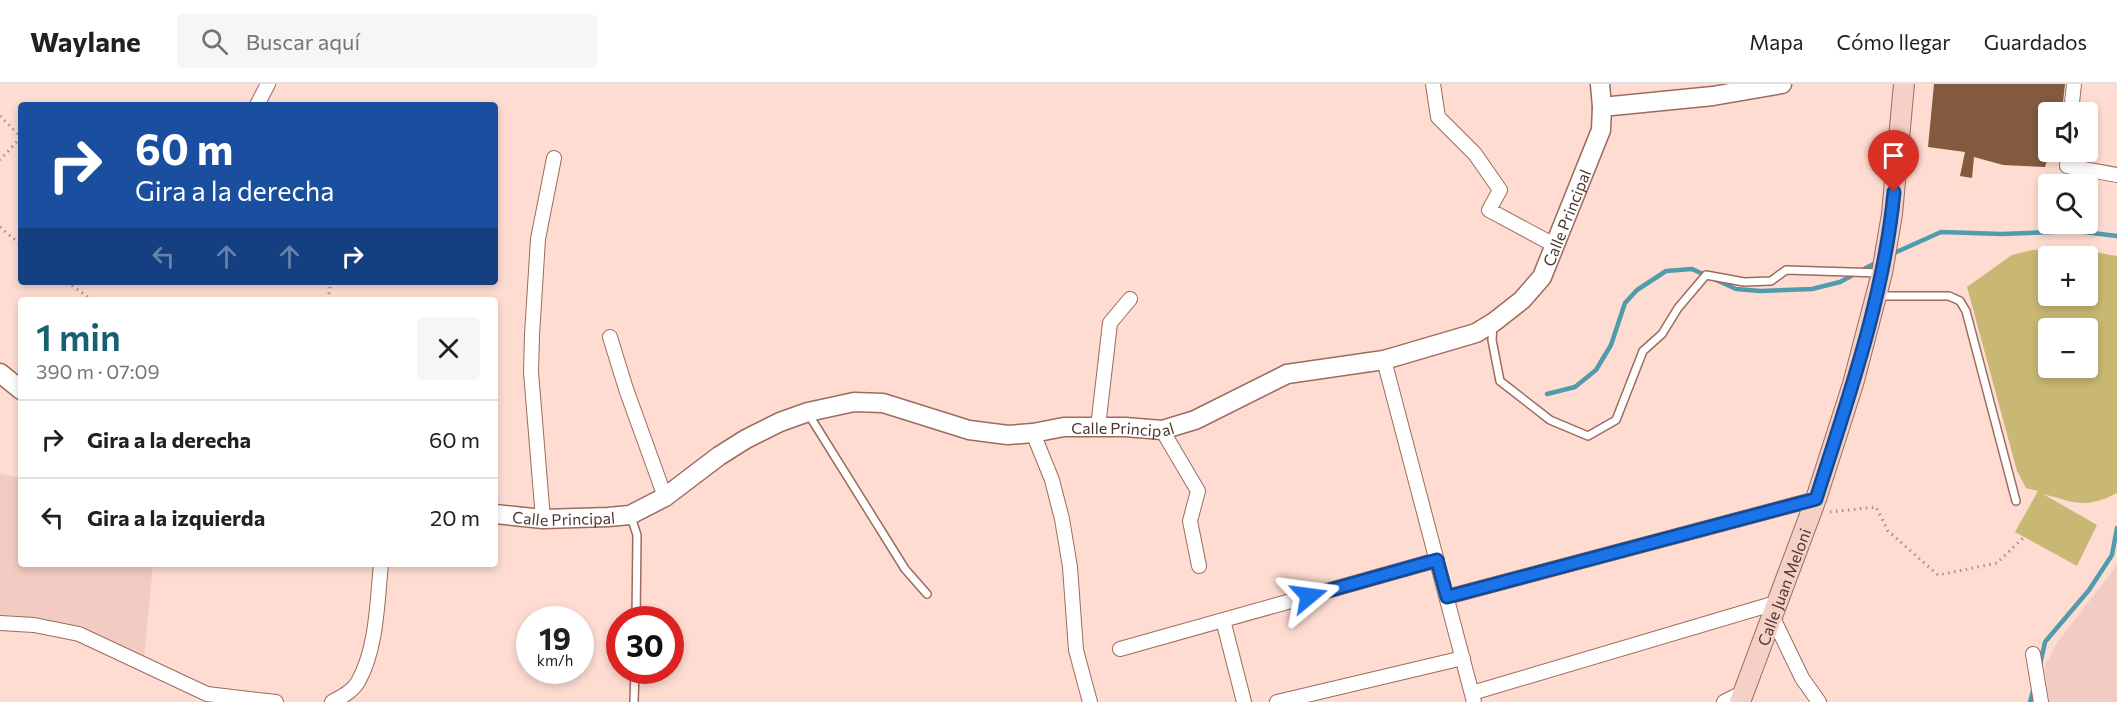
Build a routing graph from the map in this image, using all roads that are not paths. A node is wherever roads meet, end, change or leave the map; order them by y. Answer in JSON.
{"nodes":[{"id":1,"x":268,"y":84,"type":"edge"},
{"id":2,"x":1433,"y":84,"type":"edge"},
{"id":3,"x":1600,"y":84,"type":"edge"},
{"id":4,"x":1782,"y":84,"type":"edge"},
{"id":5,"x":1904,"y":84,"type":"edge"},
{"id":6,"x":2074,"y":84,"type":"edge"},
{"id":7,"x":259,"y":102,"type":"edge"},
{"id":8,"x":2072,"y":102,"type":"edge"},
{"id":9,"x":1602,"y":107,"type":"junction"},
{"id":10,"x":554,"y":158,"type":"dead end"},
{"id":11,"x":2067,"y":162,"type":"edge"},
{"id":12,"x":2117,"y":175,"type":"edge"},
{"id":13,"x":1556,"y":246,"type":"junction"},
{"id":14,"x":1877,"y":272,"type":"junction"},
{"id":15,"x":1876,"y":296,"type":"junction"},
{"id":16,"x":1130,"y":299,"type":"dead end"},
{"id":17,"x":1494,"y":322,"type":"junction"},
{"id":18,"x":610,"y":337,"type":"dead end"},
{"id":19,"x":1384,"y":360,"type":"junction"},
{"id":20,"x":0,"y":373,"type":"edge"},
{"id":21,"x":18,"y":388,"type":"edge"},
{"id":22,"x":808,"y":412,"type":"junction"},
{"id":23,"x":1098,"y":427,"type":"junction"},
{"id":24,"x":1162,"y":429,"type":"junction"},
{"id":25,"x":1033,"y":433,"type":"junction"},
{"id":26,"x":664,"y":497,"type":"junction"},
{"id":27,"x":2016,"y":501,"type":"dead end"},
{"id":28,"x":1813,"y":507,"type":"junction"},
{"id":29,"x":498,"y":514,"type":"edge"},
{"id":30,"x":630,"y":515,"type":"junction"},
{"id":31,"x":543,"y":519,"type":"junction"},
{"id":32,"x":1437,"y":560,"type":"junction"},
{"id":33,"x":1199,"y":566,"type":"dead end"},
{"id":34,"x":381,"y":567,"type":"edge"},
{"id":35,"x":927,"y":594,"type":"dead end"},
{"id":36,"x":1447,"y":597,"type":"junction"},
{"id":37,"x":636,"y":606,"type":"edge"},
{"id":38,"x":1776,"y":610,"type":"junction"},
{"id":39,"x":1223,"y":620,"type":"junction"},
{"id":40,"x":0,"y":623,"type":"edge"},
{"id":41,"x":1120,"y":649,"type":"dead end"},
{"id":42,"x":1463,"y":658,"type":"junction"},
{"id":43,"x":2034,"y":659,"type":"dead end"},
{"id":44,"x":635,"y":684,"type":"edge"},
{"id":45,"x":1473,"y":697,"type":"edge"},
{"id":46,"x":1742,"y":697,"type":"edge"},
{"id":47,"x":276,"y":702,"type":"edge"},
{"id":48,"x":332,"y":702,"type":"edge"},
{"id":49,"x":634,"y":702,"type":"edge"},
{"id":50,"x":1090,"y":702,"type":"edge"},
{"id":51,"x":1244,"y":702,"type":"edge"},
{"id":52,"x":1278,"y":702,"type":"edge"},
{"id":53,"x":1725,"y":702,"type":"edge"},
{"id":54,"x":1819,"y":702,"type":"edge"},
{"id":55,"x":2041,"y":702,"type":"edge"}],
"edges":[{"from":1,"to":7,"type":"street"},
{"from":2,"to":13,"type":"street"},
{"from":3,"to":9,"type":"street","name":"Calle Principal"},
{"from":4,"to":9,"type":"street"},
{"from":5,"to":14,"type":"main road","name":"Calle Juan Meloni"},
{"from":6,"to":8,"type":"street"},
{"from":9,"to":13,"type":"street","name":"Calle Principal"},
{"from":10,"to":31,"type":"street"},
{"from":11,"to":12,"type":"street"},
{"from":13,"to":17,"type":"street","name":"Calle Principal"},
{"from":14,"to":15,"type":"main road","name":"Calle Juan Meloni"},
{"from":14,"to":17,"type":"lane"},
{"from":15,"to":27,"type":"lane"},
{"from":15,"to":28,"type":"main road","name":"Calle Juan Meloni"},
{"from":16,"to":23,"type":"street"},
{"from":17,"to":19,"type":"street","name":"Calle Principal"},
{"from":18,"to":26,"type":"street"},
{"from":19,"to":24,"type":"street","name":"Calle Principal"},
{"from":19,"to":32,"type":"street"},
{"from":20,"to":21,"type":"street"},
{"from":22,"to":25,"type":"street","name":"Calle Principal"},
{"from":22,"to":26,"type":"street","name":"Calle Principal"},
{"from":22,"to":35,"type":"lane"},
{"from":23,"to":24,"type":"street","name":"Calle Principal"},
{"from":23,"to":25,"type":"street","name":"Calle Principal"},
{"from":24,"to":33,"type":"street"},
{"from":25,"to":50,"type":"street"},
{"from":26,"to":30,"type":"street","name":"Calle Principal"},
{"from":28,"to":36,"type":"street"},
{"from":28,"to":38,"type":"main road","name":"Calle Juan Meloni"},
{"from":29,"to":31,"type":"street","name":"Calle Principal"},
{"from":30,"to":31,"type":"street","name":"Calle Principal"},
{"from":30,"to":37,"type":"lane"},
{"from":32,"to":36,"type":"street"},
{"from":32,"to":39,"type":"street"},
{"from":34,"to":48,"type":"street"},
{"from":36,"to":42,"type":"street"},
{"from":38,"to":45,"type":"street"},
{"from":38,"to":46,"type":"main road","name":"Calle Juan Meloni"},
{"from":38,"to":54,"type":"street"},
{"from":39,"to":41,"type":"street"},
{"from":39,"to":51,"type":"street"},
{"from":40,"to":47,"type":"street"},
{"from":42,"to":45,"type":"street"},
{"from":42,"to":52,"type":"street"},
{"from":43,"to":55,"type":"street"},
{"from":44,"to":49,"type":"lane"},
{"from":46,"to":53,"type":"street"}]}
